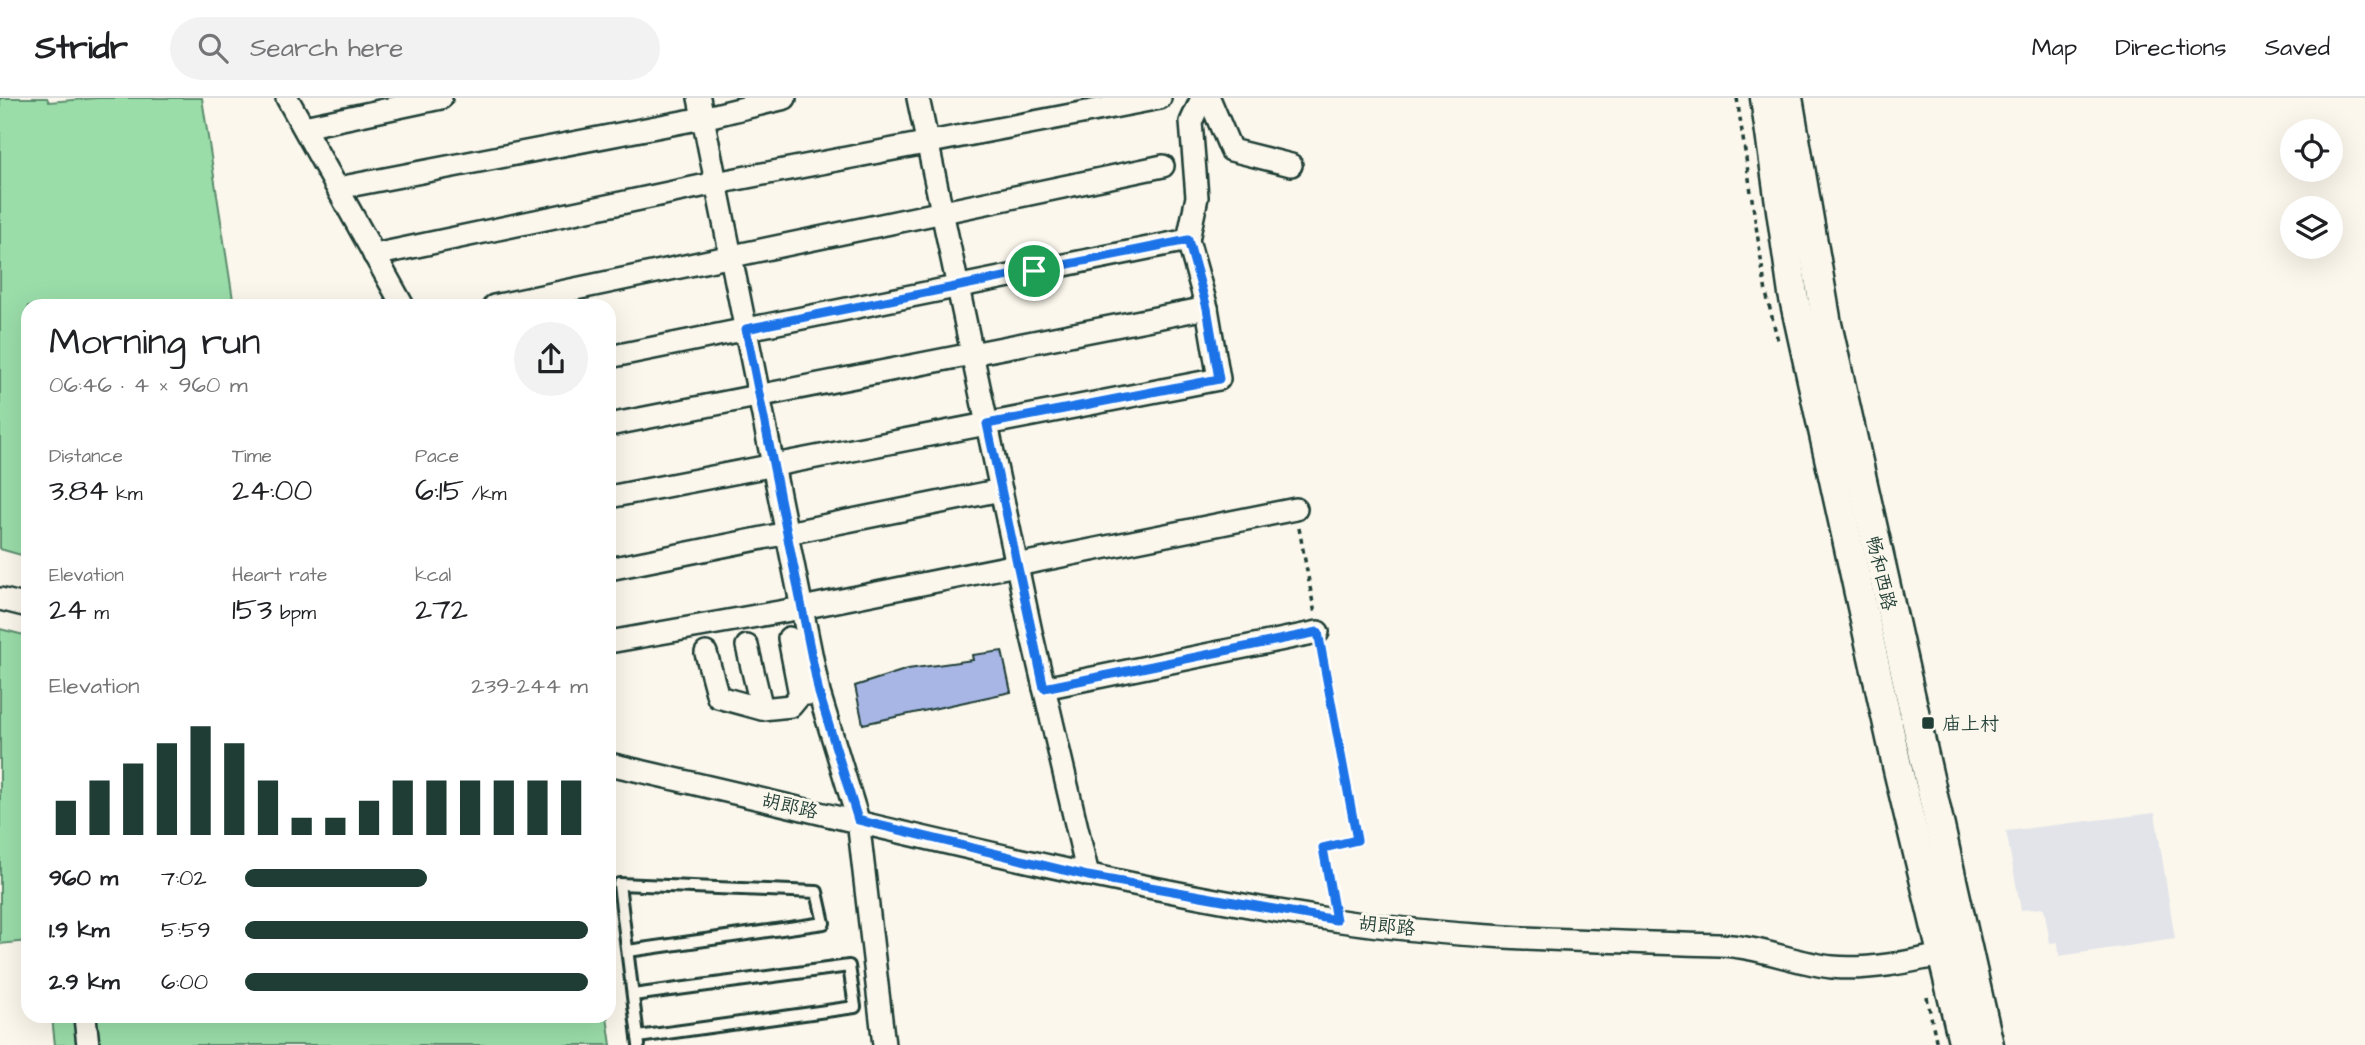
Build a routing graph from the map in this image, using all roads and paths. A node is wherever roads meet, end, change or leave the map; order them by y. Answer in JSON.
{"nodes":[{"id":1,"x":287,"y":98,"type":"edge"},
{"id":2,"x":441,"y":98,"type":"edge"},
{"id":3,"x":785,"y":98,"type":"edge"},
{"id":4,"x":918,"y":98,"type":"edge"},
{"id":5,"x":1160,"y":98,"type":"edge"},
{"id":6,"x":1202,"y":98,"type":"edge"},
{"id":7,"x":1209,"y":98,"type":"edge"},
{"id":8,"x":1765,"y":98,"type":"edge"},
{"id":9,"x":1788,"y":98,"type":"edge"},
{"id":10,"x":701,"y":108,"type":"edge"},
{"id":11,"x":303,"y":127,"type":"junction"},
{"id":12,"x":927,"y":141,"type":"junction"},
{"id":13,"x":1163,"y":166,"type":"dead end"},
{"id":14,"x":1291,"y":166,"type":"dead end"},
{"id":15,"x":716,"y":183,"type":"junction"},
{"id":16,"x":338,"y":188,"type":"junction"},
{"id":17,"x":942,"y":212,"type":"junction"},
{"id":18,"x":1188,"y":240,"type":"junction"},
{"id":19,"x":374,"y":255,"type":"junction"},
{"id":20,"x":731,"y":256,"type":"junction"},
{"id":21,"x":958,"y":286,"type":"junction"},
{"id":22,"x":399,"y":299,"type":"edge"},
{"id":23,"x":527,"y":299,"type":"edge"},
{"id":24,"x":1207,"y":308,"type":"junction"},
{"id":25,"x":746,"y":329,"type":"junction"},
{"id":26,"x":972,"y":354,"type":"junction"},
{"id":27,"x":616,"y":356,"type":"edge"},
{"id":28,"x":759,"y":396,"type":"junction"},
{"id":29,"x":616,"y":424,"type":"edge"},
{"id":30,"x":987,"y":424,"type":"junction"},
{"id":31,"x":773,"y":465,"type":"junction"},
{"id":32,"x":1001,"y":490,"type":"junction"},
{"id":33,"x":616,"y":496,"type":"edge"},
{"id":34,"x":1296,"y":509,"type":"joint"},
{"id":35,"x":787,"y":533,"type":"junction"},
{"id":36,"x":1017,"y":565,"type":"junction"},
{"id":37,"x":616,"y":568,"type":"edge"},
{"id":38,"x":0,"y":599,"type":"edge"},
{"id":39,"x":21,"y":604,"type":"edge"},
{"id":40,"x":802,"y":608,"type":"junction"},
{"id":41,"x":1318,"y":632,"type":"junction"},
{"id":42,"x":789,"y":638,"type":"dead end"},
{"id":43,"x":616,"y":641,"type":"edge"},
{"id":44,"x":747,"y":646,"type":"dead end"},
{"id":45,"x":706,"y":653,"type":"dead end"},
{"id":46,"x":1044,"y":688,"type":"junction"},
{"id":47,"x":810,"y":694,"type":"junction"},
{"id":48,"x":762,"y":709,"type":"junction"},
{"id":49,"x":616,"y":766,"type":"edge"},
{"id":50,"x":858,"y":820,"type":"junction"},
{"id":51,"x":1088,"y":876,"type":"junction"},
{"id":52,"x":1336,"y":920,"type":"junction"},
{"id":53,"x":628,"y":951,"type":"junction"},
{"id":54,"x":1955,"y":952,"type":"junction"},
{"id":55,"x":633,"y":995,"type":"junction"},
{"id":56,"x":86,"y":1023,"type":"edge"},
{"id":57,"x":639,"y":1041,"type":"edge"},
{"id":58,"x":88,"y":1045,"type":"edge"},
{"id":59,"x":884,"y":1045,"type":"edge"},
{"id":60,"x":1964,"y":1045,"type":"edge"},
{"id":61,"x":1989,"y":1045,"type":"edge"}],
"edges":[{"from":1,"to":11,"type":"street"},
{"from":2,"to":11,"type":"street"},
{"from":3,"to":10,"type":"street"},
{"from":4,"to":12,"type":"street"},
{"from":5,"to":12,"type":"street"},
{"from":6,"to":18,"type":"street"},
{"from":7,"to":14,"type":"street"},
{"from":8,"to":54,"type":"main road","name":"畅和西路"},
{"from":9,"to":54,"type":"main road","name":"畅和西路"},
{"from":10,"to":15,"type":"street"},
{"from":10,"to":16,"type":"street"},
{"from":11,"to":16,"type":"street"},
{"from":12,"to":15,"type":"street"},
{"from":12,"to":17,"type":"street"},
{"from":13,"to":17,"type":"street"},
{"from":15,"to":19,"type":"street"},
{"from":15,"to":20,"type":"street"},
{"from":16,"to":19,"type":"street"},
{"from":17,"to":20,"type":"street"},
{"from":17,"to":21,"type":"street"},
{"from":18,"to":21,"type":"street"},
{"from":18,"to":24,"type":"street"},
{"from":19,"to":22,"type":"street"},
{"from":20,"to":23,"type":"street"},
{"from":20,"to":25,"type":"street"},
{"from":21,"to":25,"type":"street"},
{"from":21,"to":26,"type":"street"},
{"from":24,"to":26,"type":"street"},
{"from":24,"to":30,"type":"street"},
{"from":25,"to":27,"type":"street"},
{"from":25,"to":28,"type":"street"},
{"from":26,"to":28,"type":"street"},
{"from":26,"to":30,"type":"street"},
{"from":28,"to":29,"type":"street"},
{"from":28,"to":31,"type":"street"},
{"from":30,"to":31,"type":"street"},
{"from":30,"to":32,"type":"street"},
{"from":31,"to":33,"type":"street"},
{"from":31,"to":35,"type":"street"},
{"from":32,"to":35,"type":"street"},
{"from":32,"to":36,"type":"street"},
{"from":34,"to":36,"type":"street"},
{"from":34,"to":41,"type":"path"},
{"from":35,"to":37,"type":"street"},
{"from":35,"to":40,"type":"street"},
{"from":36,"to":40,"type":"street"},
{"from":36,"to":46,"type":"street"},
{"from":38,"to":39,"type":"street"},
{"from":40,"to":43,"type":"street"},
{"from":40,"to":47,"type":"street"},
{"from":41,"to":46,"type":"street"},
{"from":41,"to":52,"type":"path"},
{"from":42,"to":47,"type":"street"},
{"from":44,"to":48,"type":"street"},
{"from":45,"to":48,"type":"street"},
{"from":46,"to":51,"type":"street"},
{"from":47,"to":48,"type":"street"},
{"from":47,"to":50,"type":"street"},
{"from":49,"to":50,"type":"street","name":"胡郎路"},
{"from":50,"to":51,"type":"street","name":"胡郎路"},
{"from":50,"to":59,"type":"street"},
{"from":51,"to":52,"type":"street","name":"胡郎路"},
{"from":52,"to":54,"type":"street","name":"胡郎路"},
{"from":53,"to":53,"type":"lane"},
{"from":53,"to":55,"type":"lane"},
{"from":54,"to":60,"type":"main road","name":"畅和西路"},
{"from":54,"to":61,"type":"main road","name":"畅和西路"},
{"from":55,"to":57,"type":"lane"},
{"from":55,"to":57,"type":"lane"},
{"from":56,"to":58,"type":"street"}]}
